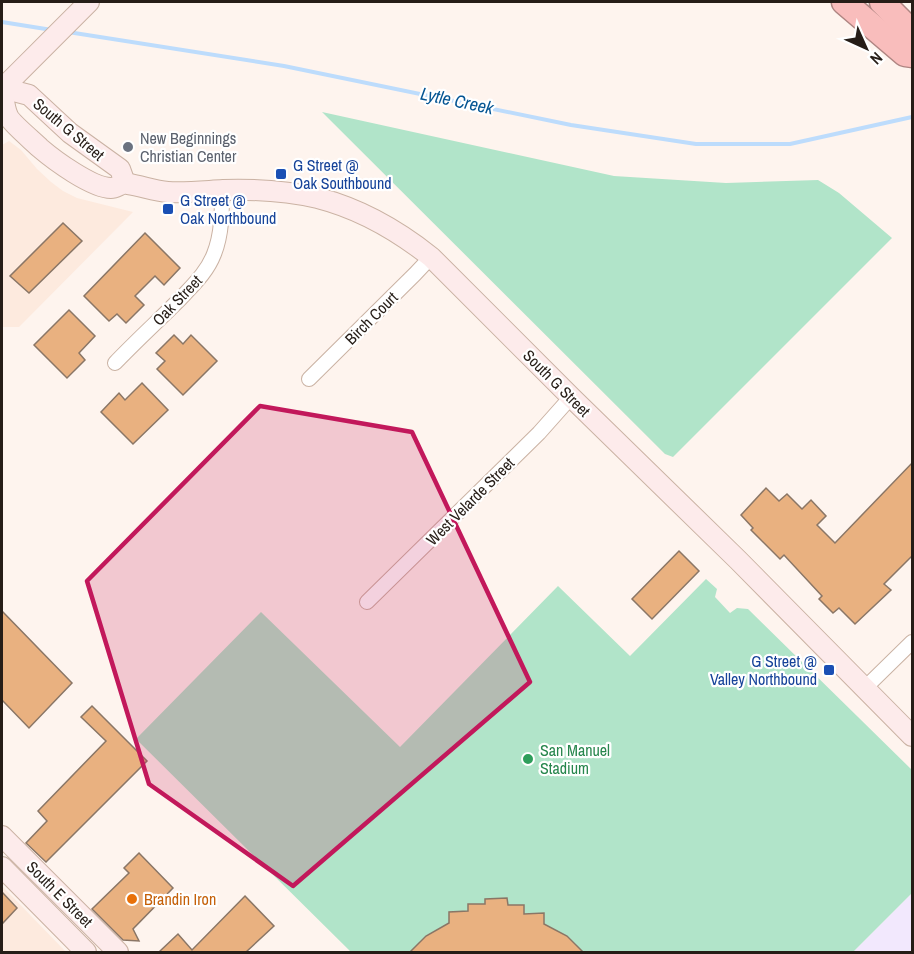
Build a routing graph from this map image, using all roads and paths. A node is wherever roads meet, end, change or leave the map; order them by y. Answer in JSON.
{"nodes":[{"id":1,"x":89,"y":2,"type":"edge"},
{"id":2,"x":844,"y":2,"type":"edge"},
{"id":3,"x":882,"y":2,"type":"edge"},
{"id":4,"x":912,"y":32,"type":"edge"},
{"id":5,"x":912,"y":55,"type":"edge"},
{"id":6,"x":2,"y":89,"type":"edge"},
{"id":7,"x":125,"y":183,"type":"junction"},
{"id":8,"x":222,"y":190,"type":"junction"},
{"id":9,"x":431,"y":256,"type":"junction"},
{"id":10,"x":114,"y":363,"type":"dead end"},
{"id":11,"x":309,"y":379,"type":"dead end"},
{"id":12,"x":571,"y":397,"type":"junction"},
{"id":13,"x":367,"y":602,"type":"dead end"},
{"id":14,"x":912,"y":642,"type":"edge"},
{"id":15,"x":865,"y":688,"type":"junction"},
{"id":16,"x":912,"y":736,"type":"edge"},
{"id":17,"x":2,"y":836,"type":"edge"},
{"id":18,"x":2,"y":867,"type":"edge"},
{"id":19,"x":86,"y":952,"type":"edge"},
{"id":20,"x":118,"y":952,"type":"edge"}],
"edges":[{"from":1,"to":6,"type":"main road"},
{"from":2,"to":5,"type":"highway"},
{"from":3,"to":4,"type":"highway"},
{"from":6,"to":7,"type":"main road","name":"South G Street"},
{"from":6,"to":7,"type":"main road","name":"South G Street"},
{"from":7,"to":8,"type":"main road","name":"South G Street"},
{"from":8,"to":9,"type":"main road","name":"South G Street"},
{"from":8,"to":10,"type":"street","name":"Oak Street"},
{"from":9,"to":11,"type":"street","name":"Birch Court"},
{"from":9,"to":12,"type":"main road","name":"South G Street"},
{"from":12,"to":13,"type":"street","name":"West Velarde Street"},
{"from":12,"to":15,"type":"main road","name":"South G Street"},
{"from":14,"to":15,"type":"street"},
{"from":15,"to":16,"type":"main road","name":"South G Street"},
{"from":17,"to":20,"type":"main road","name":"South E Street"},
{"from":18,"to":19,"type":"main road","name":"South E Street"}]}
